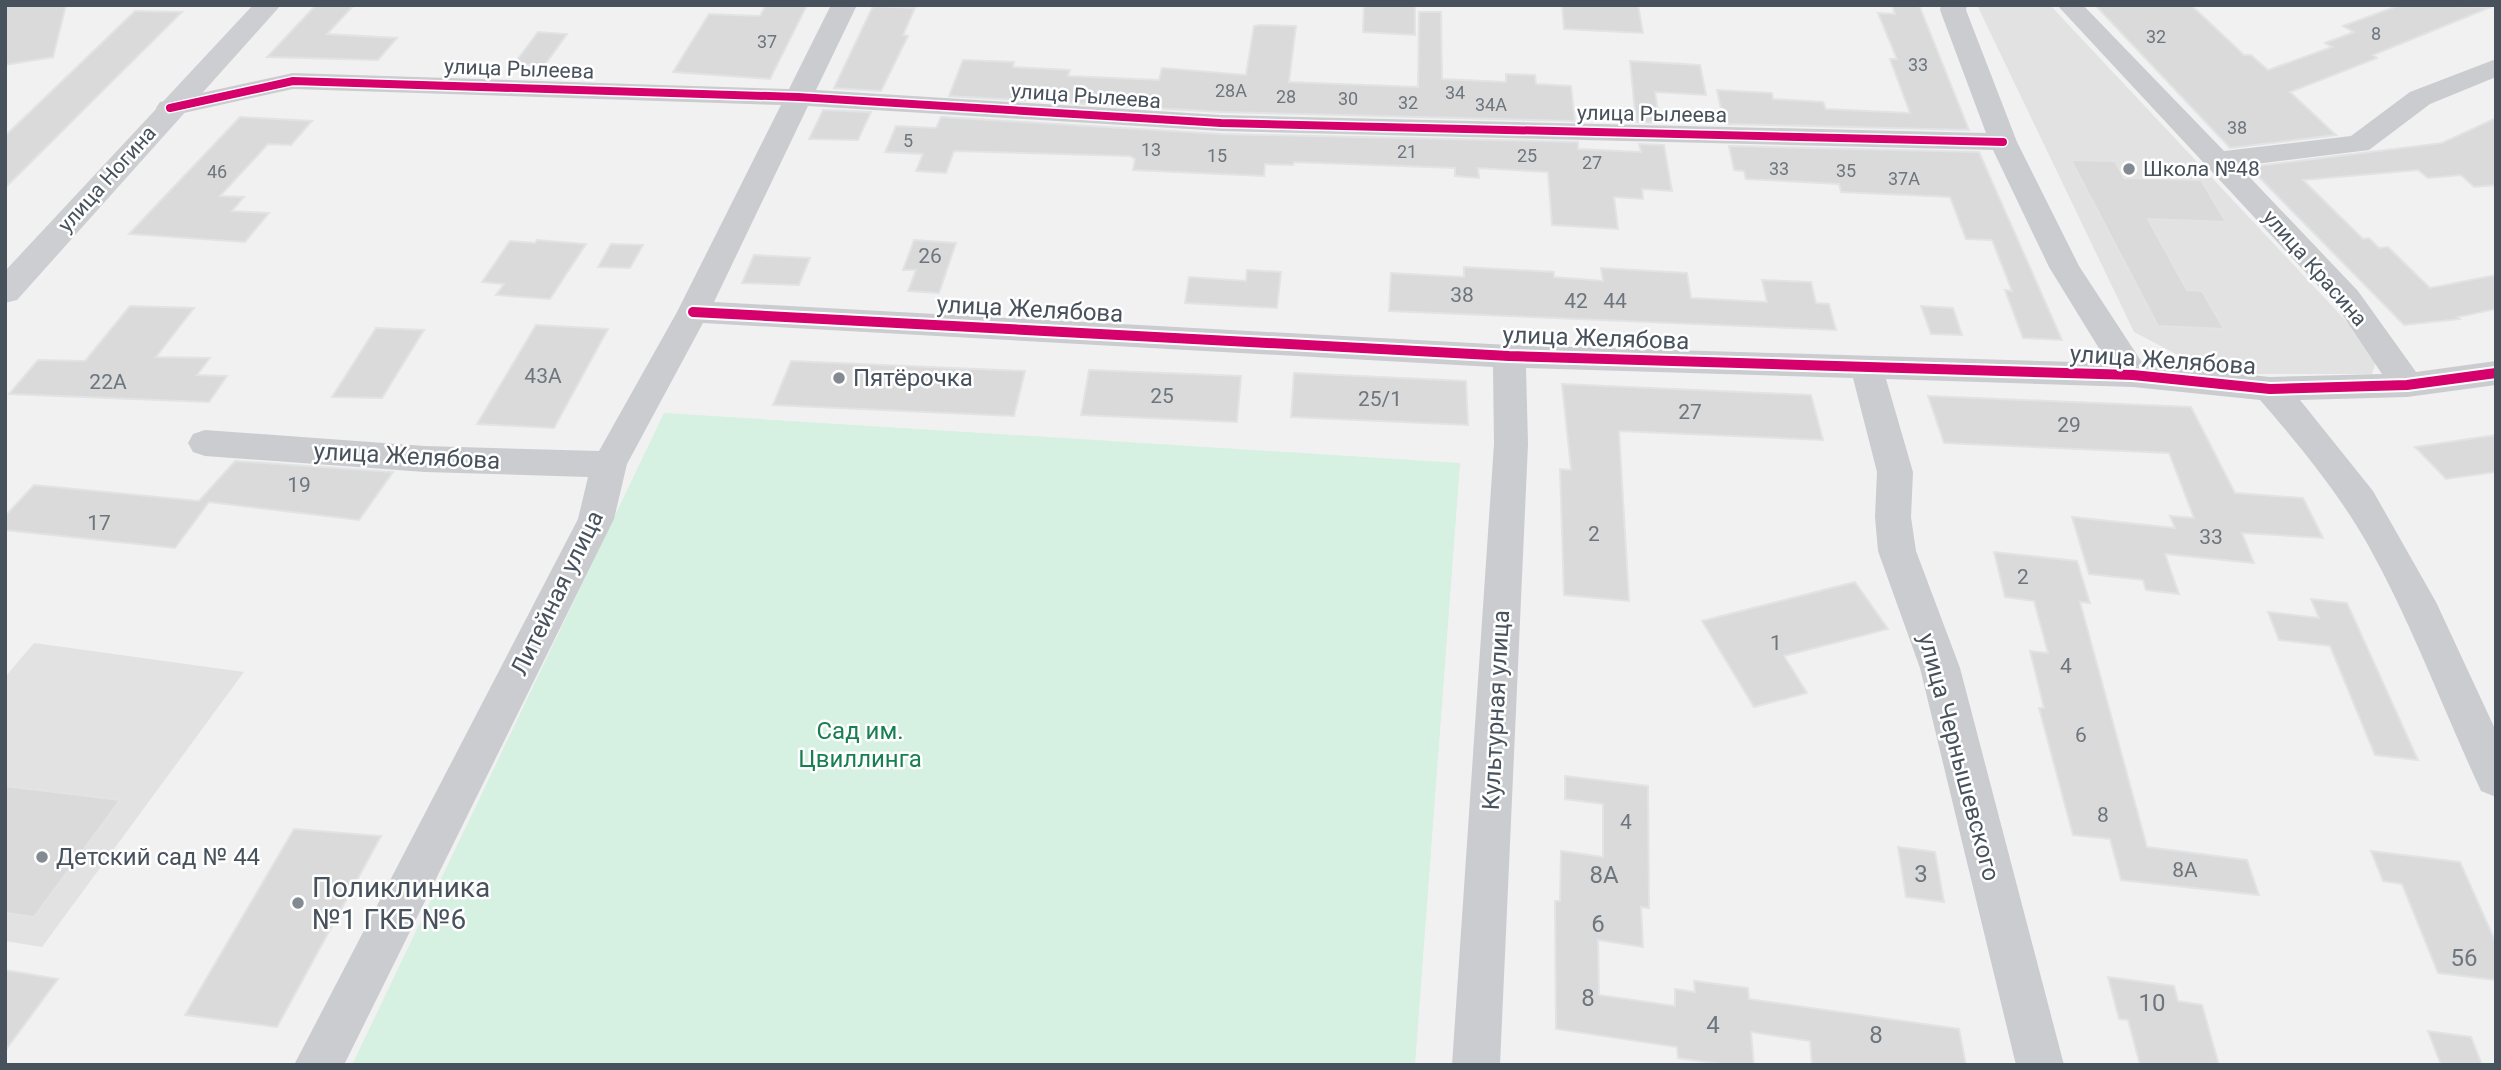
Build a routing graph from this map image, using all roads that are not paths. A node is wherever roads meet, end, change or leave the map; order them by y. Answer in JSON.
{"nodes":[{"id":1,"x":268,"y":5,"type":"edge"},
{"id":2,"x":844,"y":5,"type":"edge"},
{"id":3,"x":1954,"y":5,"type":"edge"},
{"id":4,"x":2069,"y":5,"type":"edge"},
{"id":5,"x":2496,"y":67,"type":"edge"},
{"id":6,"x":798,"y":97,"type":"junction"},
{"id":7,"x":170,"y":108,"type":"junction"},
{"id":8,"x":2003,"y":142,"type":"junction"},
{"id":9,"x":2218,"y":160,"type":"junction"},
{"id":10,"x":5,"y":292,"type":"edge"},
{"id":11,"x":693,"y":312,"type":"junction"},
{"id":12,"x":1509,"y":356,"type":"junction"},
{"id":13,"x":1867,"y":369,"type":"junction"},
{"id":14,"x":2496,"y":373,"type":"edge"},
{"id":15,"x":2133,"y":376,"type":"junction"},
{"id":16,"x":2407,"y":385,"type":"junction"},
{"id":17,"x":2270,"y":389,"type":"junction"},
{"id":18,"x":205,"y":443,"type":"dead end"},
{"id":19,"x":609,"y":464,"type":"junction"},
{"id":20,"x":2496,"y":778,"type":"edge"},
{"id":21,"x":317,"y":1065,"type":"edge"},
{"id":22,"x":1476,"y":1065,"type":"edge"},
{"id":23,"x":2040,"y":1065,"type":"edge"}],
"edges":[{"from":1,"to":7,"type":"street","name":"улица Ногина"},
{"from":2,"to":6,"type":"street","name":"Литейная улица"},
{"from":3,"to":8,"type":"street"},
{"from":4,"to":9,"type":"street","name":"улица Красина"},
{"from":5,"to":9,"type":"street"},
{"from":6,"to":7,"type":"street","name":"улица Рылеева"},
{"from":6,"to":8,"type":"street","name":"улица Рылеева"},
{"from":6,"to":11,"type":"street","name":"Литейная улица"},
{"from":7,"to":10,"type":"street","name":"улица Ногина"},
{"from":8,"to":15,"type":"street"},
{"from":9,"to":16,"type":"street","name":"улица Красина"},
{"from":11,"to":12,"type":"street","name":"улица Желябова"},
{"from":11,"to":19,"type":"street","name":"Литейная улица"},
{"from":12,"to":13,"type":"street","name":"улица Желябова"},
{"from":12,"to":22,"type":"street","name":"Культурная улица"},
{"from":13,"to":15,"type":"street","name":"улица Желябова"},
{"from":13,"to":23,"type":"street","name":"улица Чернышевского"},
{"from":14,"to":16,"type":"street","name":"улица Желябова"},
{"from":15,"to":17,"type":"street","name":"улица Желябова"},
{"from":16,"to":17,"type":"street","name":"улица Желябова"},
{"from":17,"to":20,"type":"street"},
{"from":18,"to":19,"type":"street","name":"улица Желябова"},
{"from":19,"to":21,"type":"street","name":"Литейная улица"}]}
